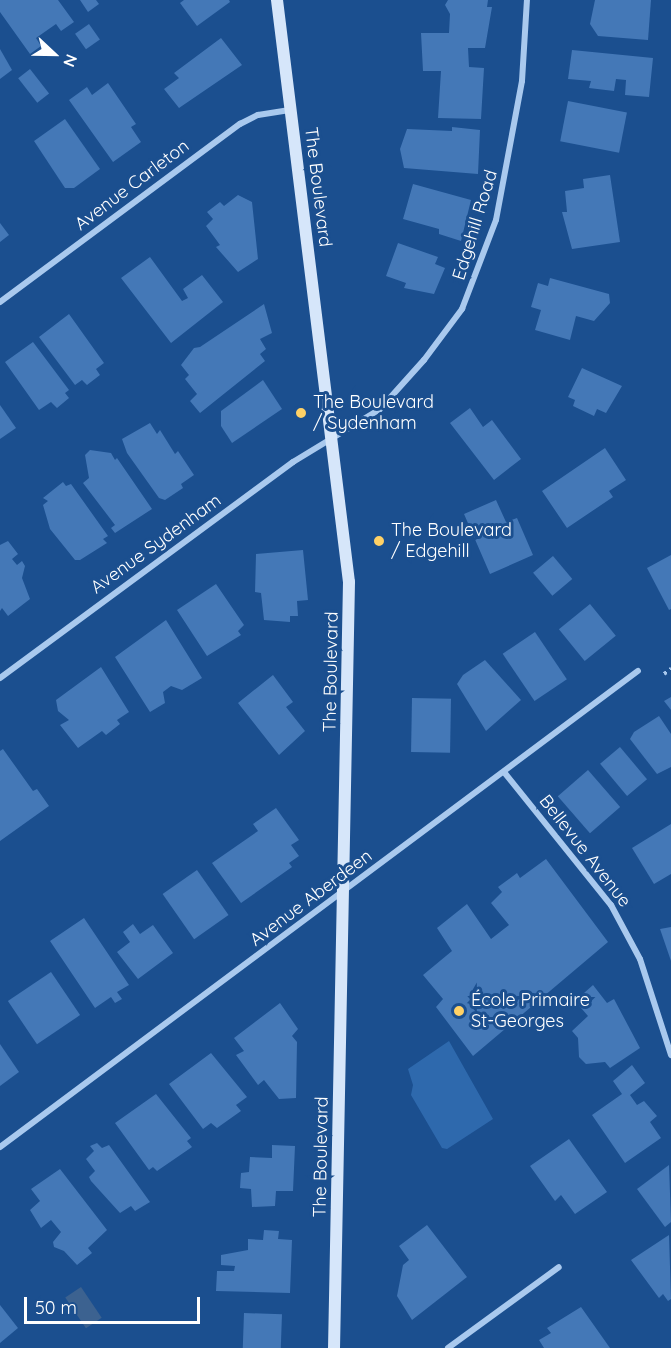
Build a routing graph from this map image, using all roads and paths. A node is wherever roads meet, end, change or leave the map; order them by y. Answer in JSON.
{"nodes":[{"id":1,"x":277,"y":0,"type":"edge"},
{"id":2,"x":527,"y":0,"type":"edge"},
{"id":3,"x":290,"y":110,"type":"junction"},
{"id":4,"x":0,"y":302,"type":"edge"},
{"id":5,"x":333,"y":438,"type":"junction"},
{"id":6,"x":671,"y":669,"type":"edge"},
{"id":7,"x":638,"y":671,"type":"dead end"},
{"id":8,"x":664,"y":674,"type":"dead end"},
{"id":9,"x":0,"y":678,"type":"edge"},
{"id":10,"x":504,"y":771,"type":"junction"},
{"id":11,"x":345,"y":892,"type":"junction"},
{"id":12,"x":671,"y":1055,"type":"edge"},
{"id":13,"x":0,"y":1147,"type":"edge"},
{"id":14,"x":559,"y":1267,"type":"dead end"},
{"id":15,"x":334,"y":1348,"type":"edge"},
{"id":16,"x":448,"y":1348,"type":"edge"}],
"edges":[{"from":1,"to":3,"type":"main road","name":"The Boulevard"},
{"from":2,"to":5,"type":"street","name":"Edgehill Road"},
{"from":3,"to":4,"type":"street","name":"Avenue Carleton"},
{"from":3,"to":5,"type":"main road","name":"The Boulevard"},
{"from":5,"to":9,"type":"street","name":"Avenue Sydenham"},
{"from":5,"to":11,"type":"main road","name":"The Boulevard"},
{"from":6,"to":8,"type":"path"},
{"from":7,"to":10,"type":"street","name":"Avenue Aberdeen"},
{"from":10,"to":11,"type":"street","name":"Avenue Aberdeen"},
{"from":10,"to":12,"type":"street","name":"Bellevue Avenue"},
{"from":11,"to":13,"type":"street","name":"Avenue Aberdeen"},
{"from":11,"to":15,"type":"main road","name":"The Boulevard"},
{"from":14,"to":16,"type":"street"}]}
